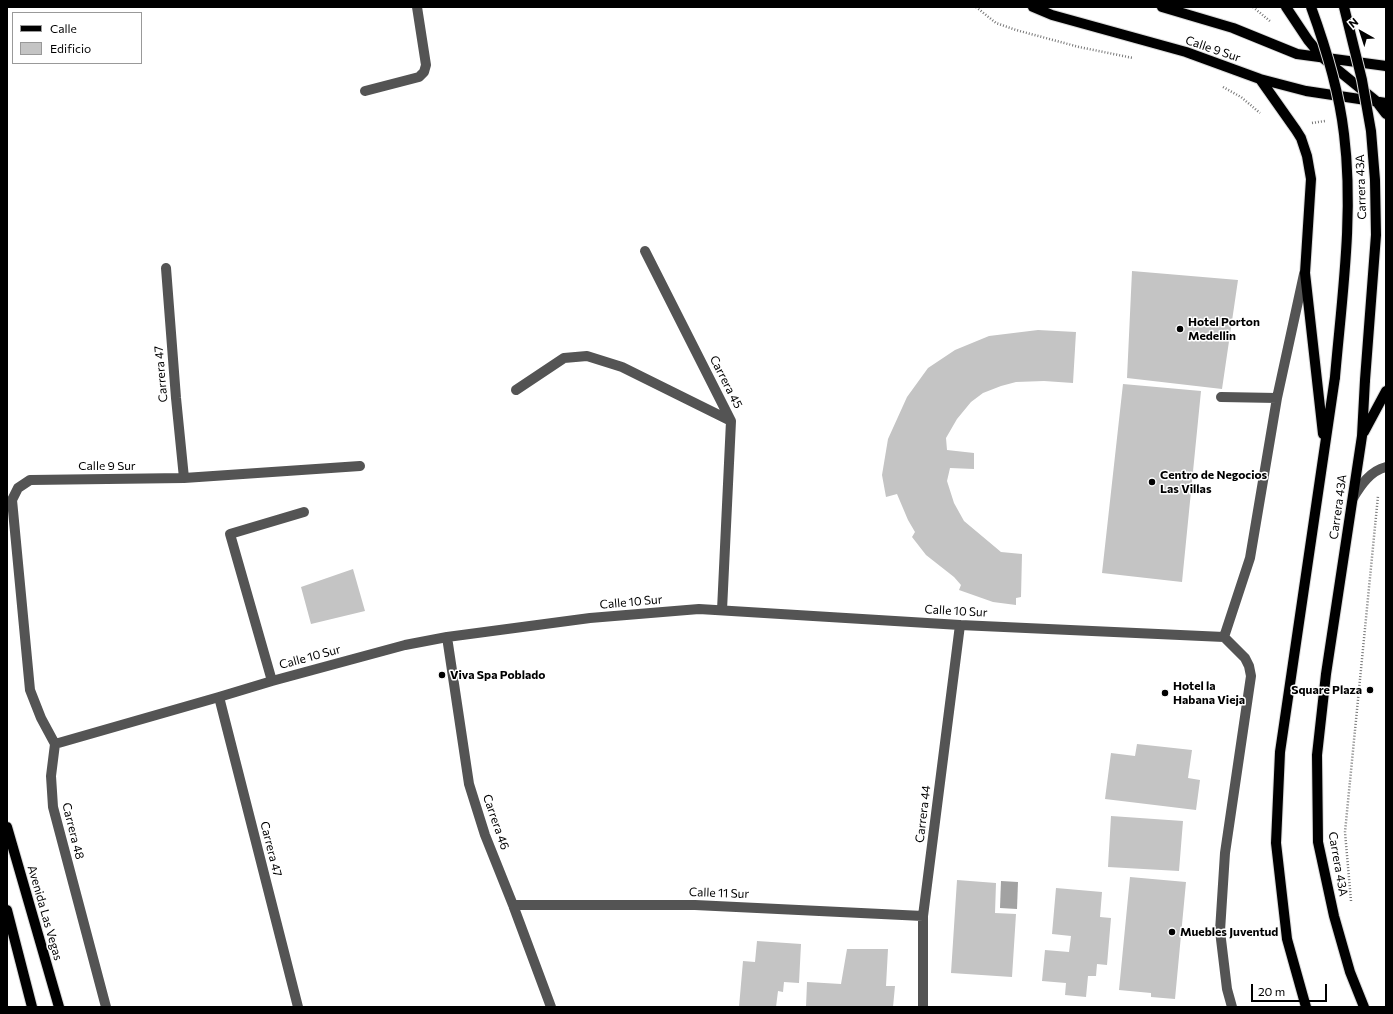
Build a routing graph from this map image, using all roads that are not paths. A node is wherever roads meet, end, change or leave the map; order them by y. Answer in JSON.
{"nodes":[{"id":1,"x":418,"y":7,"type":"edge"},
{"id":2,"x":1034,"y":7,"type":"edge"},
{"id":3,"x":1162,"y":7,"type":"edge"},
{"id":4,"x":1286,"y":7,"type":"edge"},
{"id":5,"x":1311,"y":7,"type":"edge"},
{"id":6,"x":1344,"y":7,"type":"edge"},
{"id":7,"x":1323,"y":58,"type":"junction"},
{"id":8,"x":1386,"y":66,"type":"edge"},
{"id":9,"x":1260,"y":79,"type":"junction"},
{"id":10,"x":365,"y":91,"type":"dead end"},
{"id":11,"x":1381,"y":102,"type":"edge"},
{"id":12,"x":1386,"y":114,"type":"edge"},
{"id":13,"x":645,"y":251,"type":"dead end"},
{"id":14,"x":166,"y":268,"type":"dead end"},
{"id":15,"x":1305,"y":273,"type":"junction"},
{"id":16,"x":516,"y":390,"type":"dead end"},
{"id":17,"x":1386,"y":391,"type":"edge"},
{"id":18,"x":1221,"y":397,"type":"dead end"},
{"id":19,"x":1277,"y":398,"type":"junction"},
{"id":20,"x":731,"y":421,"type":"junction"},
{"id":21,"x":1362,"y":436,"type":"junction"},
{"id":22,"x":1324,"y":446,"type":"junction"},
{"id":23,"x":360,"y":466,"type":"dead end"},
{"id":24,"x":1385,"y":468,"type":"edge"},
{"id":25,"x":184,"y":478,"type":"junction"},
{"id":26,"x":1353,"y":498,"type":"junction"},
{"id":27,"x":304,"y":512,"type":"dead end"},
{"id":28,"x":722,"y":610,"type":"junction"},
{"id":29,"x":960,"y":625,"type":"junction"},
{"id":30,"x":1224,"y":637,"type":"junction"},
{"id":31,"x":447,"y":638,"type":"junction"},
{"id":32,"x":272,"y":681,"type":"junction"},
{"id":33,"x":219,"y":697,"type":"junction"},
{"id":34,"x":55,"y":744,"type":"junction"},
{"id":35,"x":7,"y":827,"type":"edge"},
{"id":36,"x":513,"y":904,"type":"junction"},
{"id":37,"x":7,"y":910,"type":"edge"},
{"id":38,"x":923,"y":916,"type":"junction"},
{"id":39,"x":32,"y":1007,"type":"edge"},
{"id":40,"x":59,"y":1007,"type":"edge"},
{"id":41,"x":106,"y":1007,"type":"edge"},
{"id":42,"x":298,"y":1007,"type":"edge"},
{"id":43,"x":551,"y":1007,"type":"edge"},
{"id":44,"x":923,"y":1007,"type":"edge"},
{"id":45,"x":1232,"y":1007,"type":"edge"},
{"id":46,"x":1306,"y":1007,"type":"edge"},
{"id":47,"x":1364,"y":1007,"type":"edge"}],
"edges":[{"from":1,"to":10,"type":"street"},
{"from":2,"to":9,"type":"main road","name":"Calle 9 Sur"},
{"from":3,"to":7,"type":"main road","name":"Calle 9 Sur"},
{"from":4,"to":7,"type":"main road"},
{"from":5,"to":22,"type":"main road","name":"Carrera 43A","bridge":true},
{"from":6,"to":21,"type":"main road","name":"Carrera 43A","bridge":true},
{"from":7,"to":8,"type":"main road","name":"Calle 9 Sur"},
{"from":7,"to":11,"type":"main road"},
{"from":9,"to":11,"type":"main road","name":"Calle 9 Sur"},
{"from":9,"to":15,"type":"main road"},
{"from":11,"to":12,"type":"main road"},
{"from":13,"to":20,"type":"street","name":"Carrera 45"},
{"from":14,"to":25,"type":"street","name":"Carrera 47"},
{"from":15,"to":19,"type":"street"},
{"from":15,"to":22,"type":"main road"},
{"from":16,"to":20,"type":"street"},
{"from":17,"to":21,"type":"main road"},
{"from":18,"to":19,"type":"street"},
{"from":19,"to":30,"type":"street"},
{"from":20,"to":28,"type":"street","name":"Carrera 45"},
{"from":21,"to":26,"type":"main road","name":"Carrera 43A"},
{"from":22,"to":46,"type":"main road","name":"Carrera 43A"},
{"from":23,"to":25,"type":"street","name":"Calle 9 Sur"},
{"from":24,"to":26,"type":"street"},
{"from":25,"to":34,"type":"street","name":"Calle 9 Sur"},
{"from":26,"to":47,"type":"main road","name":"Carrera 43A"},
{"from":27,"to":32,"type":"street"},
{"from":28,"to":29,"type":"street","name":"Calle 10 Sur"},
{"from":28,"to":31,"type":"street","name":"Calle 10 Sur"},
{"from":29,"to":30,"type":"street","name":"Calle 10 Sur"},
{"from":29,"to":38,"type":"street","name":"Carrera 44"},
{"from":30,"to":45,"type":"street"},
{"from":31,"to":32,"type":"street","name":"Calle 10 Sur"},
{"from":31,"to":36,"type":"street","name":"Carrera 46"},
{"from":32,"to":33,"type":"street","name":"Calle 10 Sur"},
{"from":33,"to":34,"type":"street","name":"Calle 10 Sur"},
{"from":33,"to":42,"type":"street","name":"Carrera 47"},
{"from":34,"to":41,"type":"street","name":"Carrera 48"},
{"from":35,"to":40,"type":"main road","name":"Avenida Las Vegas"},
{"from":36,"to":38,"type":"street","name":"Calle 11 Sur"},
{"from":36,"to":43,"type":"street","name":"Carrera 46"},
{"from":37,"to":39,"type":"main road"},
{"from":38,"to":44,"type":"street","name":"Carrera 44"}]}
